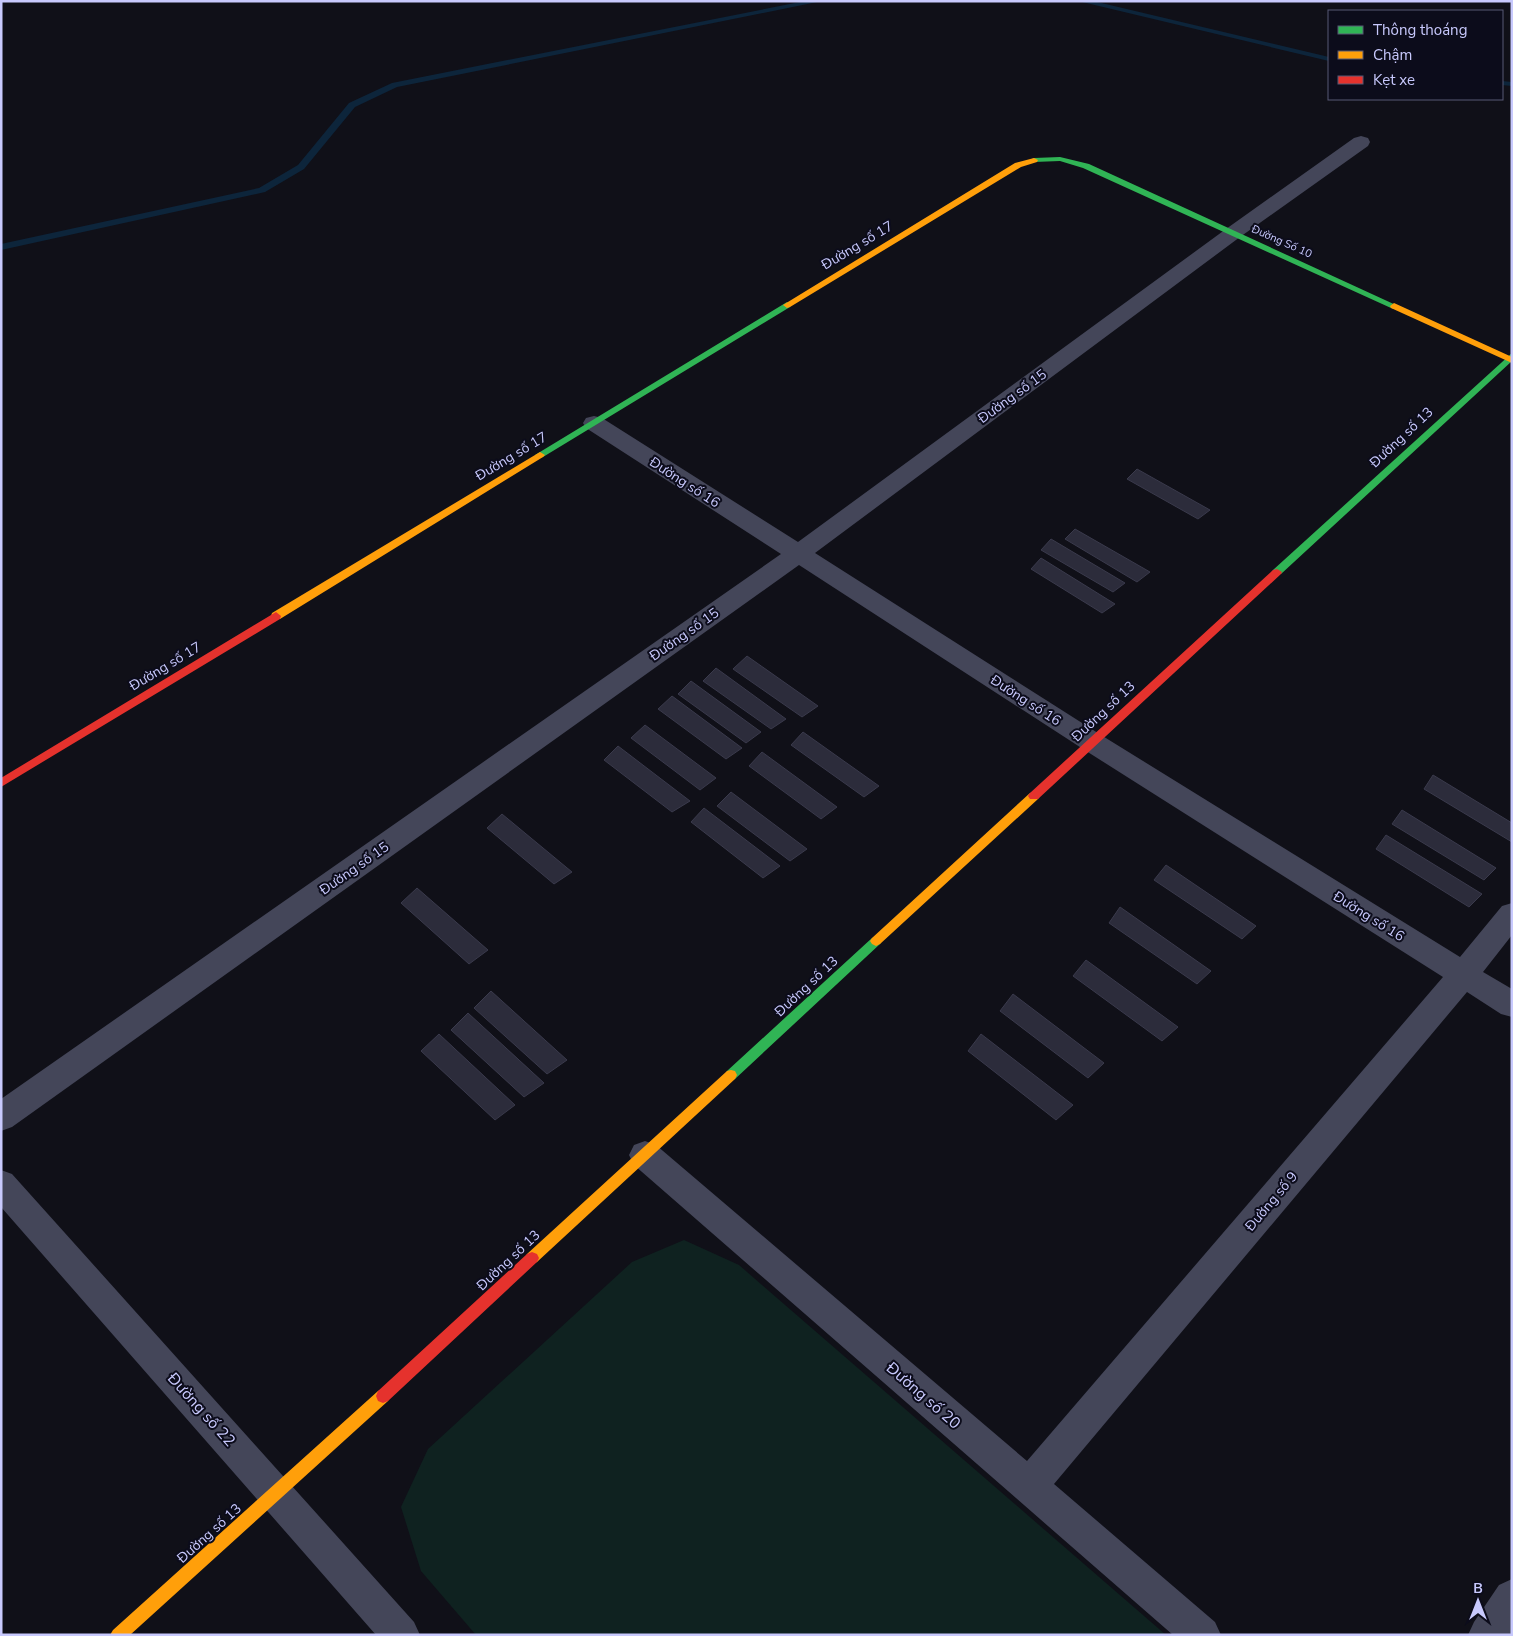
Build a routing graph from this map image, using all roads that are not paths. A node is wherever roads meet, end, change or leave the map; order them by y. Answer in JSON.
{"nodes":[{"id":1,"x":1361,"y":142,"type":"dead end"},
{"id":2,"x":1038,"y":158,"type":"joint"},
{"id":3,"x":1234,"y":233,"type":"junction"},
{"id":4,"x":1511,"y":358,"type":"edge"},
{"id":5,"x":594,"y":423,"type":"junction"},
{"id":6,"x":798,"y":554,"type":"junction"},
{"id":7,"x":1092,"y":742,"type":"junction"},
{"id":8,"x":1,"y":783,"type":"edge"},
{"id":9,"x":1512,"y":914,"type":"edge"},
{"id":10,"x":1463,"y":975,"type":"junction"},
{"id":11,"x":1512,"y":1006,"type":"edge"},
{"id":12,"x":1,"y":1117,"type":"edge"},
{"id":13,"x":645,"y":1155,"type":"junction"},
{"id":14,"x":1,"y":1184,"type":"edge"},
{"id":15,"x":1029,"y":1486,"type":"junction"},
{"id":16,"x":277,"y":1493,"type":"junction"},
{"id":17,"x":1512,"y":1598,"type":"edge"},
{"id":18,"x":118,"y":1635,"type":"edge"},
{"id":19,"x":401,"y":1635,"type":"edge"},
{"id":20,"x":1202,"y":1635,"type":"edge"},
{"id":21,"x":1487,"y":1635,"type":"edge"}],
"edges":[{"from":1,"to":3,"type":"street","name":"Đường số 15"},
{"from":2,"to":3,"type":"street","name":"Đường Số 10"},
{"from":2,"to":5,"type":"street","name":"Đường số 17"},
{"from":3,"to":4,"type":"street","name":"Đường Số 10"},
{"from":3,"to":6,"type":"street","name":"Đường số 15"},
{"from":4,"to":7,"type":"street","name":"Đường số 13"},
{"from":5,"to":6,"type":"street","name":"Đường số 16"},
{"from":5,"to":8,"type":"street","name":"Đường số 17"},
{"from":6,"to":7,"type":"street","name":"Đường số 16"},
{"from":6,"to":12,"type":"street","name":"Đường số 15"},
{"from":7,"to":10,"type":"street","name":"Đường số 16"},
{"from":7,"to":13,"type":"street","name":"Đường số 13"},
{"from":9,"to":10,"type":"street","name":"Đường số 9"},
{"from":10,"to":11,"type":"street","name":"Đường số 16"},
{"from":10,"to":15,"type":"street","name":"Đường số 9"},
{"from":13,"to":15,"type":"street","name":"Đường số 20"},
{"from":13,"to":16,"type":"street","name":"Đường số 13"},
{"from":14,"to":16,"type":"street","name":"Đường số 22"},
{"from":15,"to":20,"type":"street","name":"Đường số 20"},
{"from":16,"to":18,"type":"street","name":"Đường số 13"},
{"from":16,"to":19,"type":"street","name":"Đường số 22"},
{"from":17,"to":21,"type":"street"}]}
